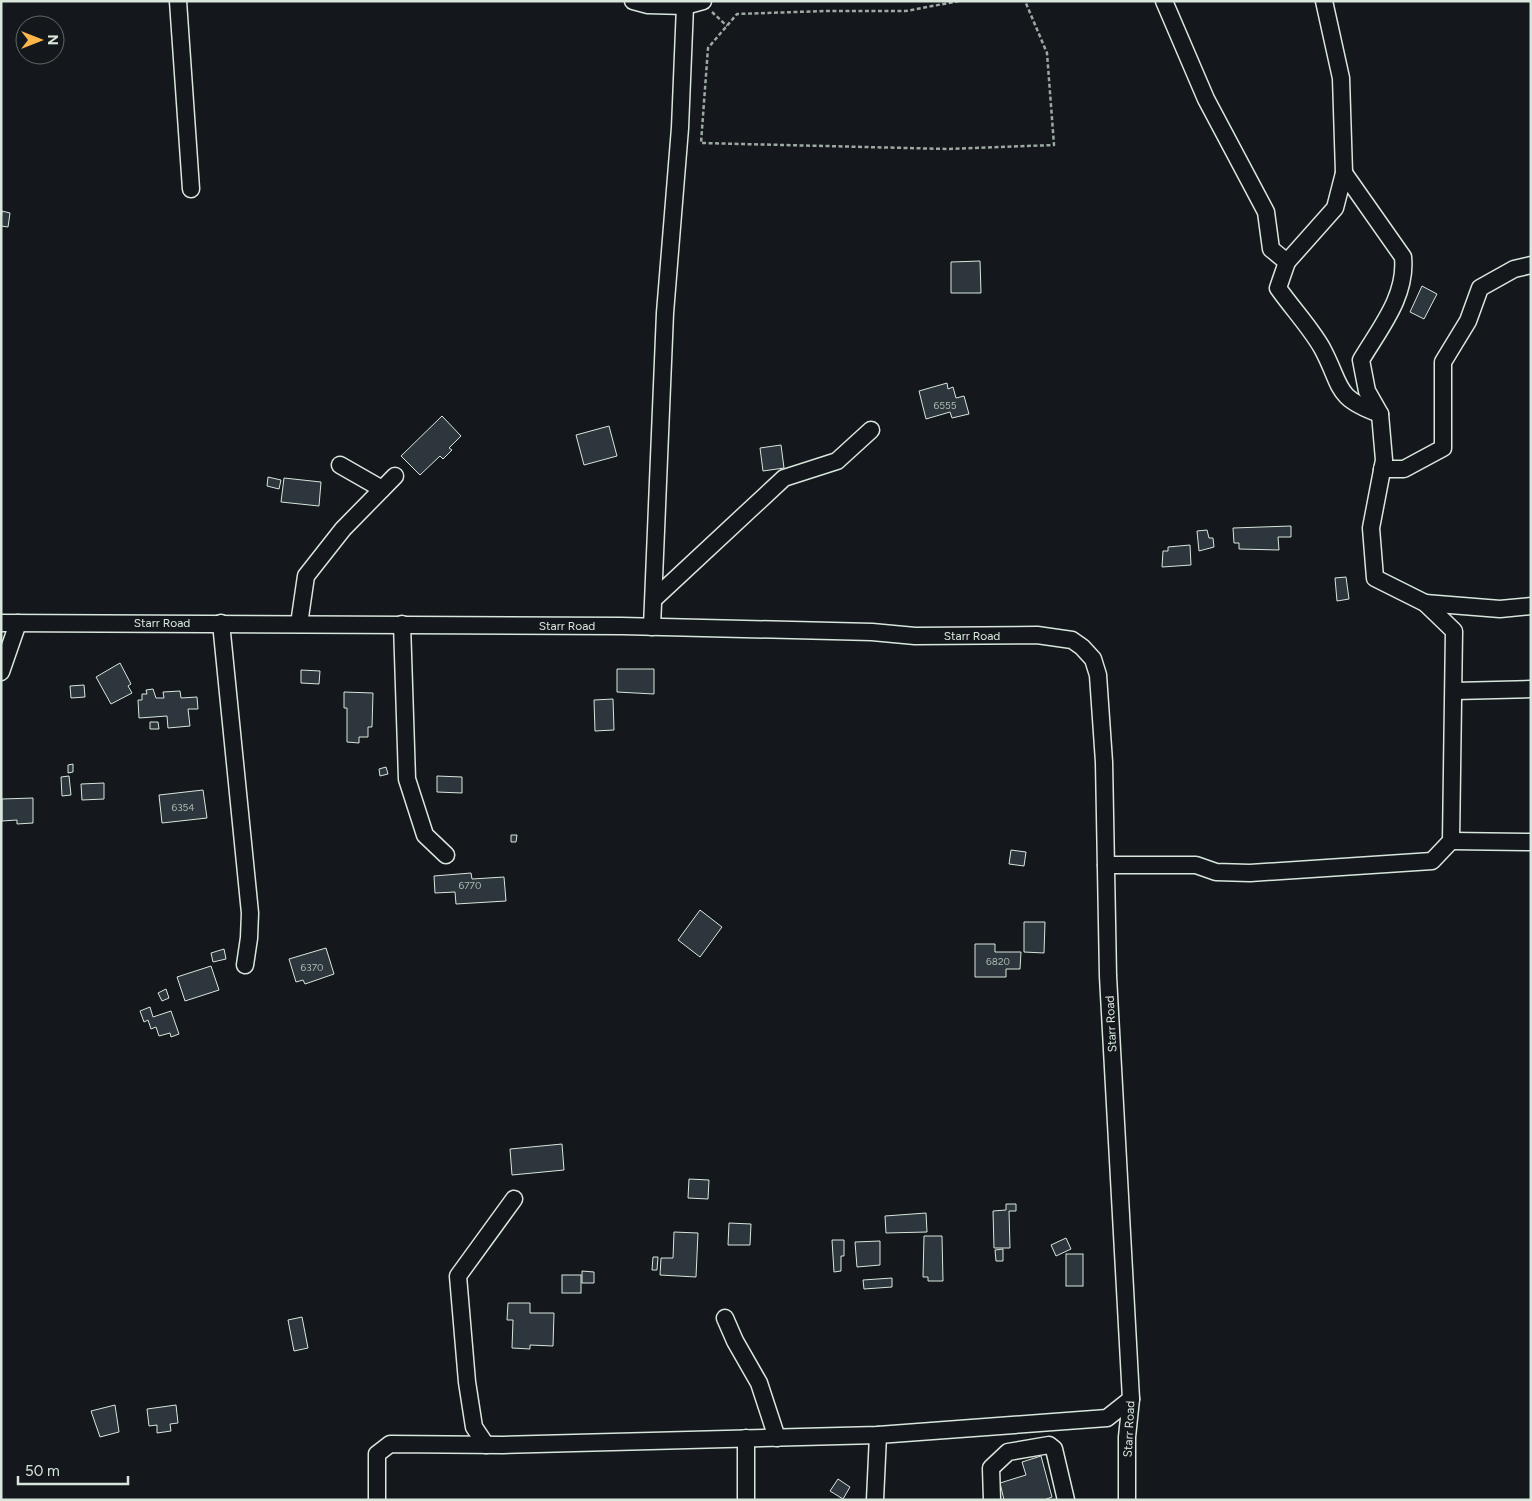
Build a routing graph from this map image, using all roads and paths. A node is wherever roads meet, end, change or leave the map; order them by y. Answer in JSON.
{"nodes":[{"id":1,"x":178,"y":1,"type":"edge"},
{"id":2,"x":633,"y":1,"type":"edge"},
{"id":3,"x":959,"y":1,"type":"edge"},
{"id":4,"x":1025,"y":1,"type":"edge"},
{"id":5,"x":1164,"y":1,"type":"edge"},
{"id":6,"x":1324,"y":1,"type":"edge"},
{"id":7,"x":702,"y":2,"type":"edge"},
{"id":8,"x":685,"y":4,"type":"edge"},
{"id":9,"x":727,"y":26,"type":"junction"},
{"id":10,"x":1344,"y":173,"type":"junction"},
{"id":11,"x":190,"y":189,"type":"dead end"},
{"id":12,"x":1287,"y":262,"type":"junction"},
{"id":13,"x":1531,"y":265,"type":"edge"},
{"id":14,"x":1380,"y":414,"type":"junction"},
{"id":15,"x":871,"y":430,"type":"dead end"},
{"id":16,"x":340,"y":465,"type":"dead end"},
{"id":17,"x":1382,"y":469,"type":"junction"},
{"id":18,"x":395,"y":476,"type":"dead end"},
{"id":19,"x":382,"y":489,"type":"junction"},
{"id":20,"x":654,"y":599,"type":"junction"},
{"id":21,"x":1425,"y":603,"type":"junction"},
{"id":22,"x":1531,"y":606,"type":"edge"},
{"id":23,"x":1,"y":623,"type":"edge"},
{"id":24,"x":18,"y":623,"type":"junction"},
{"id":25,"x":221,"y":623,"type":"junction"},
{"id":26,"x":299,"y":624,"type":"junction"},
{"id":27,"x":402,"y":624,"type":"junction"},
{"id":28,"x":652,"y":627,"type":"junction"},
{"id":29,"x":1,"y":672,"type":"edge"},
{"id":30,"x":1531,"y":690,"type":"edge"},
{"id":31,"x":1454,"y":691,"type":"junction"},
{"id":32,"x":1451,"y":841,"type":"junction"},
{"id":33,"x":1531,"y":842,"type":"edge"},
{"id":34,"x":446,"y":855,"type":"dead end"},
{"id":35,"x":1106,"y":865,"type":"junction"},
{"id":36,"x":245,"y":965,"type":"dead end"},
{"id":37,"x":514,"y":1199,"type":"dead end"},
{"id":38,"x":726,"y":1318,"type":"dead end"},
{"id":39,"x":1132,"y":1399,"type":"junction"},
{"id":40,"x":1005,"y":1425,"type":"junction"},
{"id":41,"x":878,"y":1435,"type":"junction"},
{"id":42,"x":746,"y":1438,"type":"junction"},
{"id":43,"x":778,"y":1438,"type":"junction"},
{"id":44,"x":486,"y":1445,"type":"junction"},
{"id":45,"x":1008,"y":1452,"type":"junction"},
{"id":46,"x":377,"y":1500,"type":"edge"},
{"id":47,"x":746,"y":1500,"type":"edge"},
{"id":48,"x":875,"y":1500,"type":"edge"},
{"id":49,"x":992,"y":1500,"type":"edge"},
{"id":50,"x":1066,"y":1500,"type":"edge"},
{"id":51,"x":1127,"y":1500,"type":"edge"}],
"edges":[{"from":1,"to":11,"type":"street"},
{"from":2,"to":8,"type":"street"},
{"from":3,"to":9,"type":"path"},
{"from":4,"to":9,"type":"path"},
{"from":5,"to":12,"type":"street"},
{"from":6,"to":10,"type":"street"},
{"from":7,"to":8,"type":"street"},
{"from":7,"to":9,"type":"path"},
{"from":8,"to":20,"type":"street"},
{"from":10,"to":12,"type":"street"},
{"from":10,"to":14,"type":"street"},
{"from":12,"to":14,"type":"street"},
{"from":13,"to":17,"type":"street"},
{"from":14,"to":17,"type":"street"},
{"from":15,"to":20,"type":"street"},
{"from":16,"to":19,"type":"street"},
{"from":17,"to":21,"type":"street"},
{"from":18,"to":19,"type":"street"},
{"from":19,"to":26,"type":"street"},
{"from":20,"to":28,"type":"street"},
{"from":21,"to":22,"type":"street"},
{"from":21,"to":31,"type":"street"},
{"from":23,"to":24,"type":"street","name":"Starr Road"},
{"from":24,"to":25,"type":"street","name":"Starr Road"},
{"from":24,"to":29,"type":"street"},
{"from":25,"to":26,"type":"street","name":"Starr Road"},
{"from":25,"to":36,"type":"street"},
{"from":26,"to":27,"type":"street","name":"Starr Road"},
{"from":27,"to":28,"type":"street","name":"Starr Road"},
{"from":27,"to":34,"type":"street"},
{"from":28,"to":35,"type":"street","name":"Starr Road"},
{"from":30,"to":31,"type":"street"},
{"from":31,"to":32,"type":"street"},
{"from":32,"to":33,"type":"street"},
{"from":32,"to":35,"type":"street"},
{"from":35,"to":39,"type":"street","name":"Starr Road"},
{"from":37,"to":44,"type":"street"},
{"from":38,"to":43,"type":"street"},
{"from":39,"to":40,"type":"street"},
{"from":39,"to":51,"type":"street","name":"Starr Road"},
{"from":40,"to":41,"type":"street"},
{"from":40,"to":45,"type":"street"},
{"from":41,"to":43,"type":"street"},
{"from":41,"to":48,"type":"street"},
{"from":42,"to":43,"type":"street"},
{"from":42,"to":44,"type":"street"},
{"from":42,"to":47,"type":"street"},
{"from":44,"to":46,"type":"street"},
{"from":45,"to":49,"type":"street"},
{"from":45,"to":50,"type":"street"}]}
